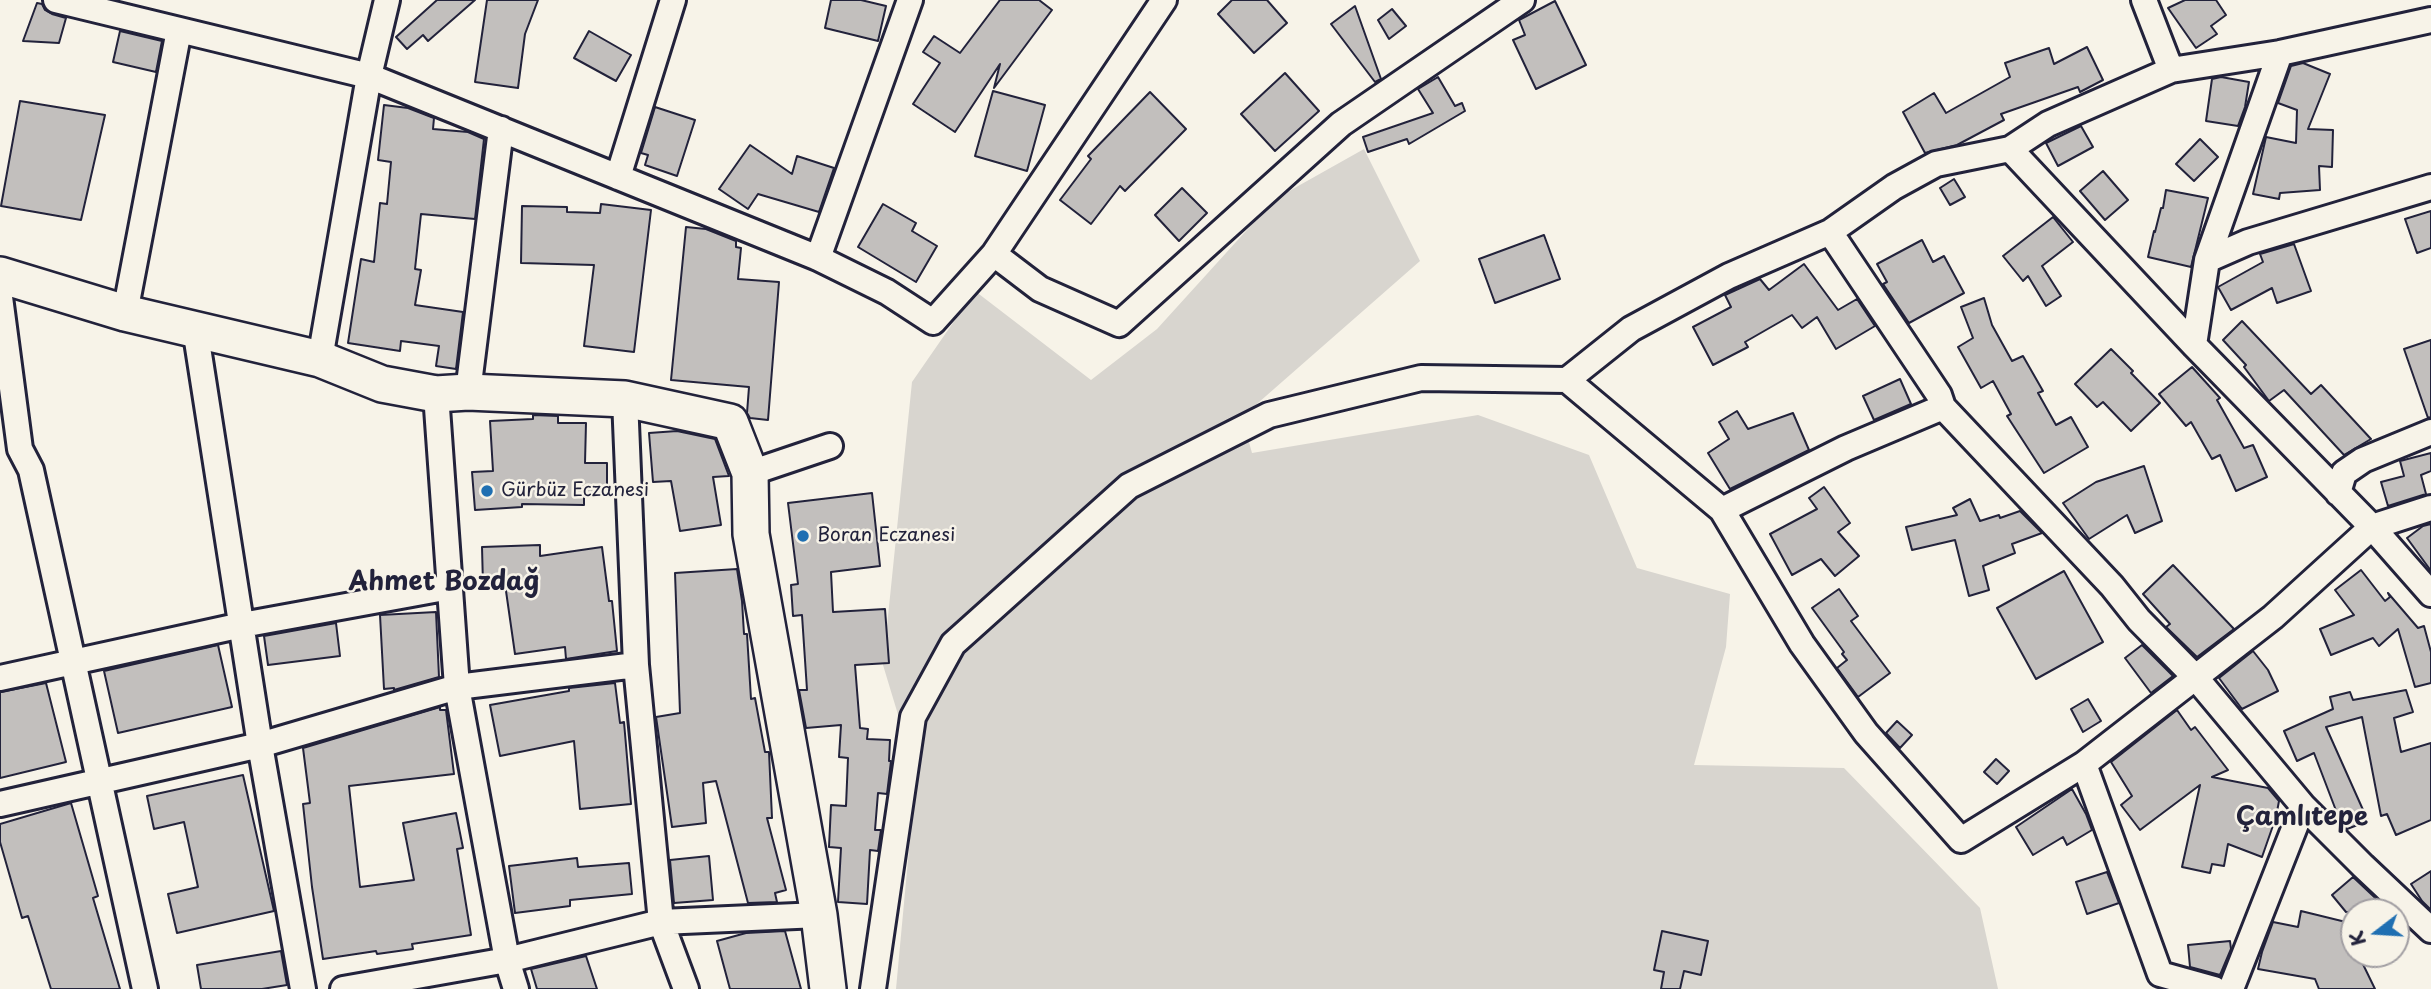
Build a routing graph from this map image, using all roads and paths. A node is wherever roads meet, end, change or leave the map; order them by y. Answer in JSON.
{"nodes":[{"id":1,"x":56,"y":0,"type":"edge"},
{"id":2,"x":387,"y":0,"type":"edge"},
{"id":3,"x":673,"y":0,"type":"edge"},
{"id":4,"x":910,"y":0,"type":"edge"},
{"id":5,"x":1164,"y":0,"type":"edge"},
{"id":6,"x":1522,"y":0,"type":"edge"},
{"id":7,"x":2144,"y":0,"type":"edge"},
{"id":8,"x":2431,"y":20,"type":"edge"},
{"id":9,"x":179,"y":30,"type":"junction"},
{"id":10,"x":2280,"y":53,"type":"junction"},
{"id":11,"x":2171,"y":70,"type":"junction"},
{"id":12,"x":369,"y":76,"type":"junction"},
{"id":13,"x":501,"y":129,"type":"junction"},
{"id":14,"x":2010,"y":149,"type":"junction"},
{"id":15,"x":618,"y":177,"type":"junction"},
{"id":16,"x":2431,"y":187,"type":"edge"},
{"id":17,"x":1830,"y":232,"type":"junction"},
{"id":18,"x":994,"y":254,"type":"junction"},
{"id":19,"x":818,"y":257,"type":"junction"},
{"id":20,"x":2207,"y":260,"type":"junction"},
{"id":21,"x":0,"y":275,"type":"edge"},
{"id":22,"x":0,"y":296,"type":"edge"},
{"id":23,"x":125,"y":313,"type":"junction"},
{"id":24,"x":195,"y":328,"type":"junction"},
{"id":25,"x":2194,"y":345,"type":"junction"},
{"id":26,"x":320,"y":359,"type":"junction"},
{"id":27,"x":1567,"y":380,"type":"junction"},
{"id":28,"x":452,"y":393,"type":"junction"},
{"id":29,"x":625,"y":399,"type":"junction"},
{"id":30,"x":1943,"y":407,"type":"junction"},
{"id":31,"x":2431,"y":432,"type":"edge"},
{"id":32,"x":830,"y":446,"type":"dead end"},
{"id":33,"x":10,"y":452,"type":"edge"},
{"id":34,"x":750,"y":473,"type":"junction"},
{"id":35,"x":2338,"y":493,"type":"junction"},
{"id":36,"x":2431,"y":508,"type":"edge"},
{"id":37,"x":1722,"y":510,"type":"junction"},
{"id":38,"x":2372,"y":527,"type":"junction"},
{"id":39,"x":450,"y":587,"type":"junction"},
{"id":40,"x":2431,"y":594,"type":"edge"},
{"id":41,"x":242,"y":625,"type":"junction"},
{"id":42,"x":72,"y":662,"type":"junction"},
{"id":43,"x":636,"y":665,"type":"junction"},
{"id":44,"x":0,"y":678,"type":"edge"},
{"id":45,"x":2196,"y":678,"type":"junction"},
{"id":46,"x":457,"y":687,"type":"junction"},
{"id":47,"x":260,"y":745,"type":"junction"},
{"id":48,"x":2084,"y":764,"type":"junction"},
{"id":49,"x":100,"y":782,"type":"junction"},
{"id":50,"x":0,"y":804,"type":"edge"},
{"id":51,"x":2303,"y":806,"type":"junction"},
{"id":52,"x":818,"y":915,"type":"junction"},
{"id":53,"x":661,"y":922,"type":"junction"},
{"id":54,"x":2431,"y":930,"type":"edge"},
{"id":55,"x":508,"y":960,"type":"junction"},
{"id":56,"x":145,"y":989,"type":"edge"},
{"id":57,"x":303,"y":989,"type":"edge"},
{"id":58,"x":343,"y":989,"type":"edge"},
{"id":59,"x":516,"y":989,"type":"edge"},
{"id":60,"x":686,"y":989,"type":"edge"},
{"id":61,"x":828,"y":989,"type":"edge"},
{"id":62,"x":873,"y":989,"type":"edge"},
{"id":63,"x":2214,"y":989,"type":"edge"},
{"id":64,"x":2231,"y":989,"type":"edge"}],
"edges":[{"from":1,"to":9,"type":"street"},
{"from":2,"to":12,"type":"street"},
{"from":3,"to":15,"type":"street"},
{"from":4,"to":19,"type":"street"},
{"from":5,"to":18,"type":"street"},
{"from":6,"to":18,"type":"street"},
{"from":7,"to":11,"type":"street"},
{"from":8,"to":10,"type":"street"},
{"from":9,"to":12,"type":"street"},
{"from":9,"to":23,"type":"street"},
{"from":10,"to":11,"type":"street"},
{"from":10,"to":20,"type":"street"},
{"from":11,"to":14,"type":"street"},
{"from":12,"to":13,"type":"street"},
{"from":12,"to":26,"type":"street"},
{"from":13,"to":15,"type":"street"},
{"from":13,"to":28,"type":"street"},
{"from":14,"to":17,"type":"street"},
{"from":14,"to":25,"type":"street"},
{"from":15,"to":19,"type":"street"},
{"from":16,"to":20,"type":"street"},
{"from":17,"to":27,"type":"street"},
{"from":17,"to":30,"type":"street"},
{"from":18,"to":19,"type":"street"},
{"from":20,"to":25,"type":"street"},
{"from":21,"to":23,"type":"street"},
{"from":22,"to":33,"type":"street"},
{"from":23,"to":24,"type":"street"},
{"from":24,"to":26,"type":"street"},
{"from":24,"to":41,"type":"street"},
{"from":25,"to":35,"type":"street"},
{"from":26,"to":28,"type":"street"},
{"from":27,"to":37,"type":"street"},
{"from":27,"to":62,"type":"street"},
{"from":28,"to":29,"type":"street"},
{"from":28,"to":39,"type":"street"},
{"from":29,"to":34,"type":"street"},
{"from":29,"to":43,"type":"street"},
{"from":30,"to":37,"type":"street"},
{"from":30,"to":45,"type":"street"},
{"from":31,"to":35,"type":"street"},
{"from":32,"to":34,"type":"street"},
{"from":33,"to":42,"type":"street"},
{"from":34,"to":52,"type":"street"},
{"from":35,"to":38,"type":"street"},
{"from":36,"to":38,"type":"street"},
{"from":37,"to":48,"type":"street"},
{"from":38,"to":40,"type":"street"},
{"from":38,"to":45,"type":"street"},
{"from":39,"to":41,"type":"street"},
{"from":39,"to":46,"type":"street"},
{"from":41,"to":42,"type":"street"},
{"from":41,"to":47,"type":"street"},
{"from":42,"to":44,"type":"street"},
{"from":42,"to":49,"type":"street"},
{"from":43,"to":46,"type":"street"},
{"from":43,"to":53,"type":"street"},
{"from":45,"to":48,"type":"street"},
{"from":45,"to":51,"type":"street"},
{"from":46,"to":47,"type":"street"},
{"from":46,"to":55,"type":"street"},
{"from":47,"to":49,"type":"street"},
{"from":47,"to":57,"type":"street"},
{"from":48,"to":63,"type":"street"},
{"from":49,"to":50,"type":"street"},
{"from":49,"to":56,"type":"street"},
{"from":51,"to":54,"type":"street"},
{"from":51,"to":64,"type":"street"},
{"from":52,"to":53,"type":"street"},
{"from":52,"to":61,"type":"street"},
{"from":53,"to":55,"type":"street"},
{"from":53,"to":60,"type":"street"},
{"from":55,"to":58,"type":"street"},
{"from":55,"to":59,"type":"street"}]}
